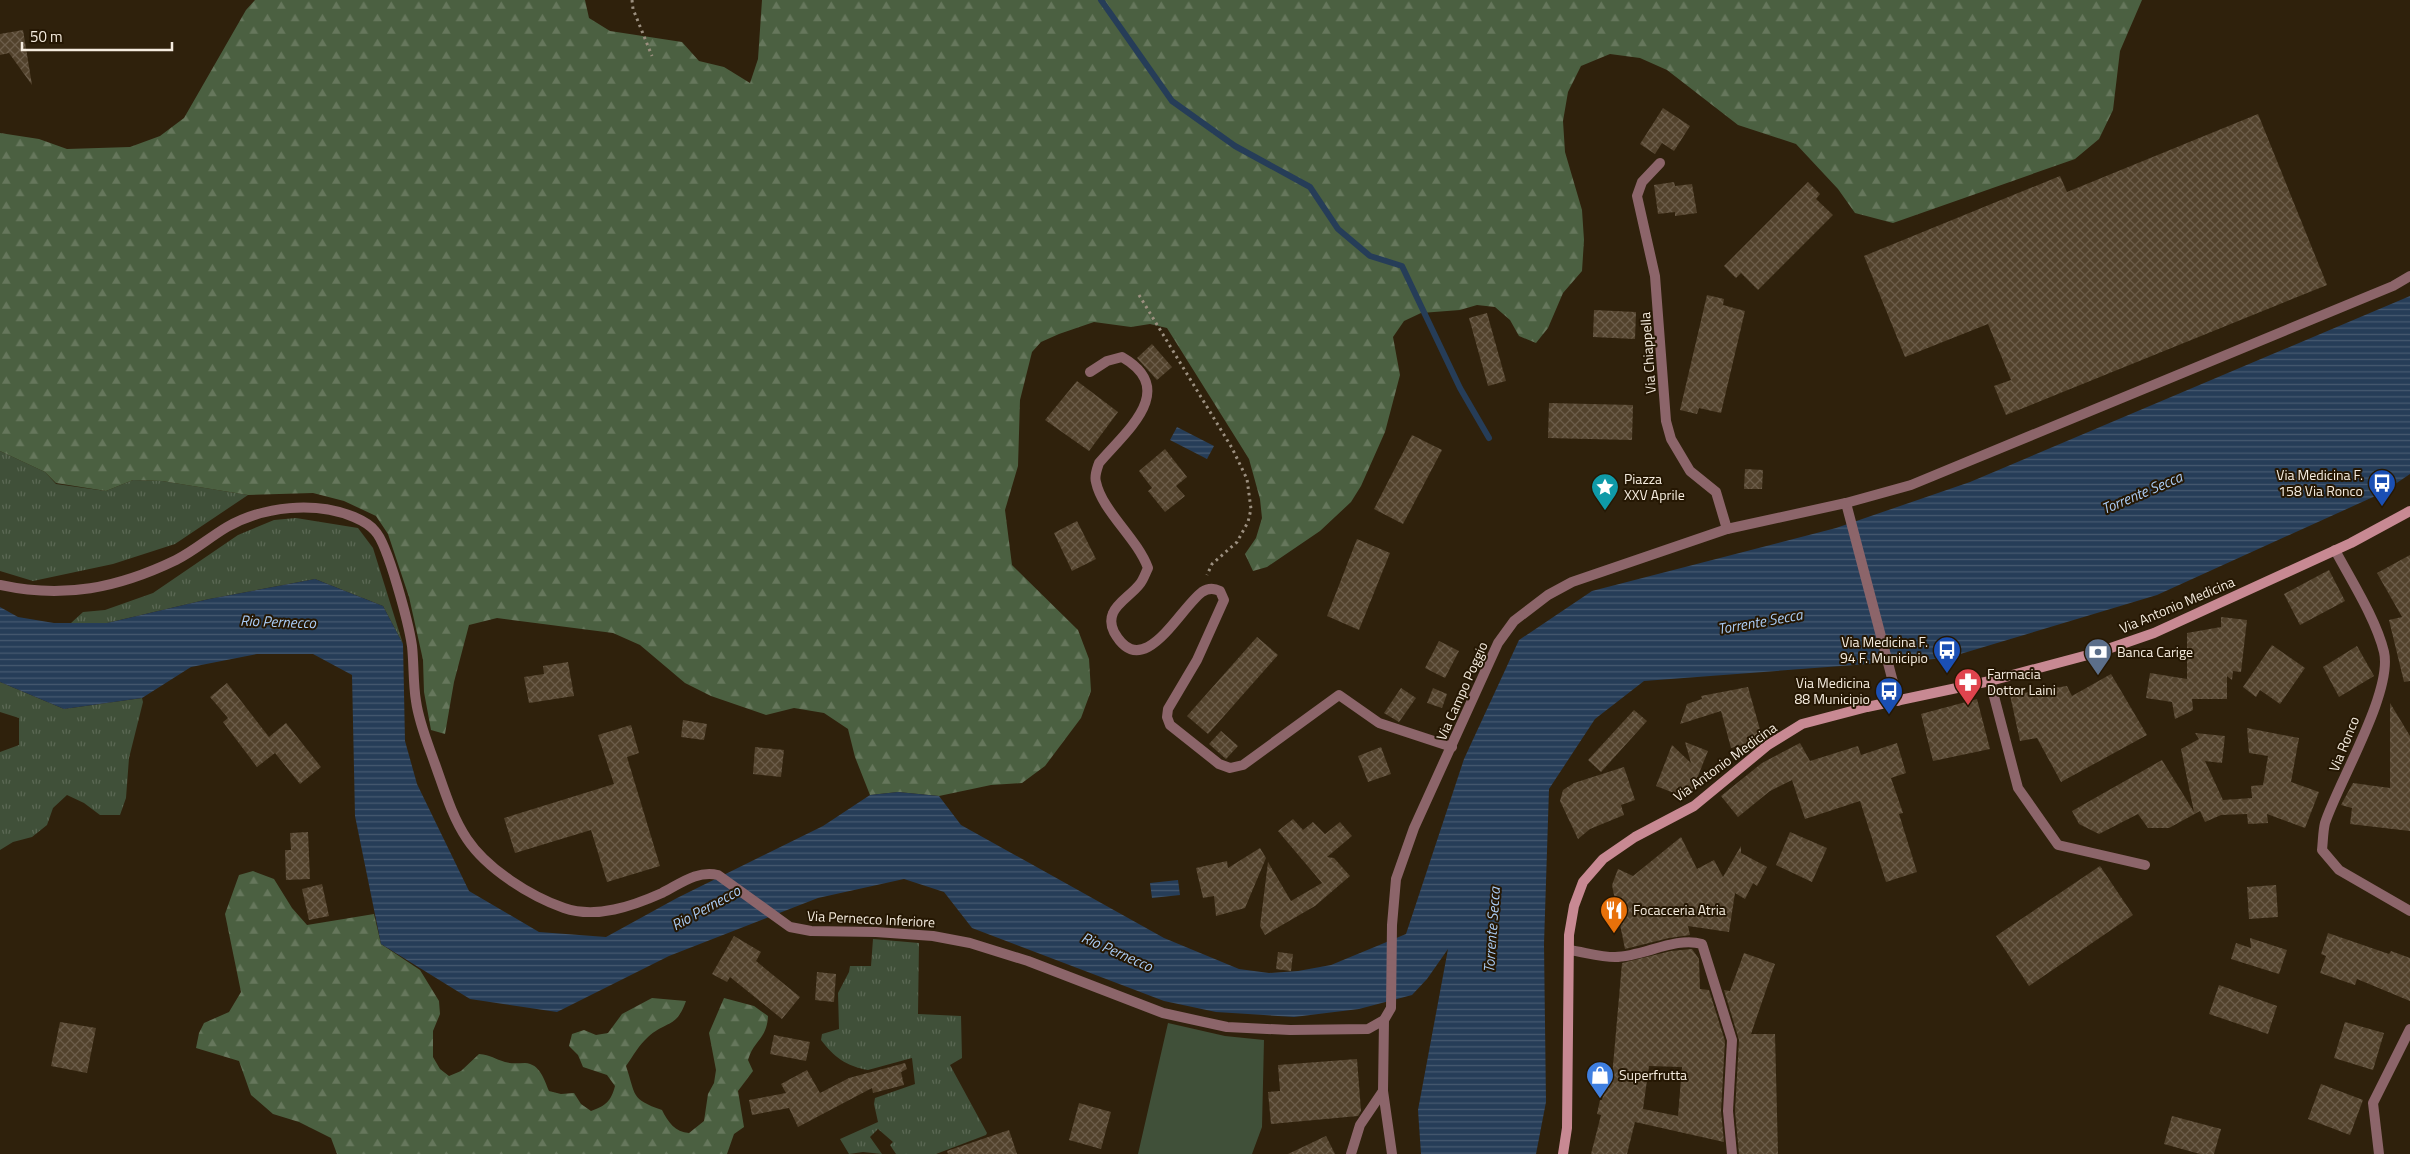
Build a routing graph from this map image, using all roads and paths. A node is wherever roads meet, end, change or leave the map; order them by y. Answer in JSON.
{"nodes":[{"id":1,"x":632,"y":0,"type":"edge"},
{"id":2,"x":652,"y":56,"type":"dead end"},
{"id":3,"x":1660,"y":163,"type":"dead end"},
{"id":4,"x":2410,"y":276,"type":"edge"},
{"id":5,"x":1139,"y":295,"type":"dead end"},
{"id":6,"x":1090,"y":372,"type":"dead end"},
{"id":7,"x":1846,"y":503,"type":"junction"},
{"id":8,"x":2410,"y":511,"type":"edge"},
{"id":9,"x":1727,"y":530,"type":"junction"},
{"id":10,"x":2335,"y":550,"type":"junction"},
{"id":11,"x":0,"y":585,"type":"edge"},
{"id":12,"x":1202,"y":592,"type":"junction"},
{"id":13,"x":1990,"y":681,"type":"junction"},
{"id":14,"x":1898,"y":701,"type":"junction"},
{"id":15,"x":1452,"y":747,"type":"junction"},
{"id":16,"x":2145,"y":865,"type":"dead end"},
{"id":17,"x":2410,"y":911,"type":"edge"},
{"id":18,"x":1569,"y":950,"type":"junction"},
{"id":19,"x":1384,"y":1020,"type":"junction"},
{"id":20,"x":2410,"y":1030,"type":"edge"},
{"id":21,"x":1383,"y":1091,"type":"junction"},
{"id":22,"x":1351,"y":1154,"type":"edge"},
{"id":23,"x":1392,"y":1154,"type":"edge"},
{"id":24,"x":1563,"y":1154,"type":"edge"},
{"id":25,"x":1732,"y":1154,"type":"edge"},
{"id":26,"x":2379,"y":1154,"type":"edge"}],
"edges":[{"from":1,"to":2,"type":"path"},
{"from":3,"to":9,"type":"street","name":"Via Chiappella"},
{"from":4,"to":7,"type":"street","name":"Via Campo Poggio"},
{"from":5,"to":12,"type":"path"},
{"from":6,"to":12,"type":"street"},
{"from":7,"to":9,"type":"street","name":"Via Campo Poggio"},
{"from":7,"to":14,"type":"street"},
{"from":8,"to":10,"type":"main road","name":"Via Antonio Medicina"},
{"from":9,"to":15,"type":"street","name":"Via Campo Poggio"},
{"from":10,"to":13,"type":"main road","name":"Via Antonio Medicina"},
{"from":10,"to":17,"type":"street","name":"Via Ronco"},
{"from":11,"to":19,"type":"street","name":"Via Pernecco Inferiore"},
{"from":12,"to":15,"type":"street"},
{"from":13,"to":14,"type":"main road","name":"Via Antonio Medicina"},
{"from":13,"to":16,"type":"street"},
{"from":14,"to":18,"type":"main road","name":"Via Antonio Medicina"},
{"from":15,"to":19,"type":"street","name":"Via Campo Poggio"},
{"from":18,"to":24,"type":"main road","name":"Via Antonio Medicina"},
{"from":18,"to":25,"type":"street"},
{"from":19,"to":21,"type":"street"},
{"from":20,"to":26,"type":"street"},
{"from":21,"to":22,"type":"street"},
{"from":21,"to":23,"type":"street"}]}
